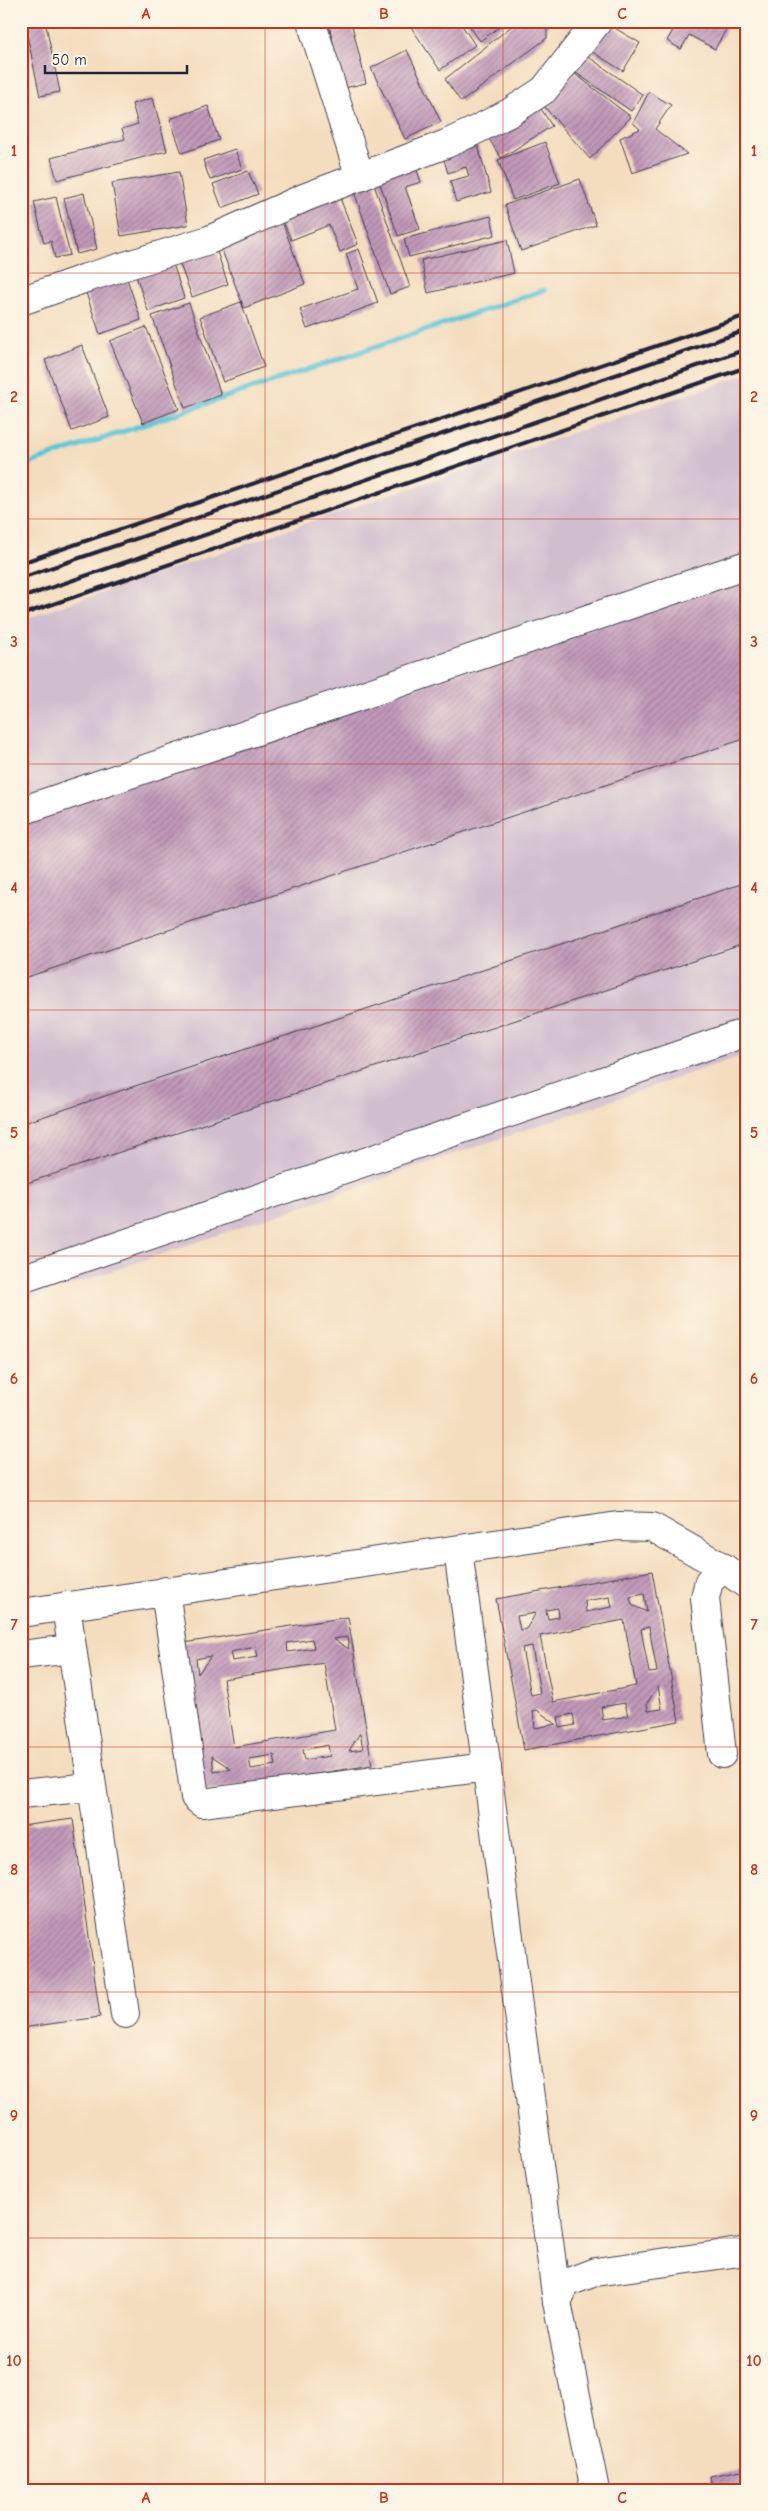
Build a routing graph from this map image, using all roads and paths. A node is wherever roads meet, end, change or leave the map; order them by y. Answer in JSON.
{"nodes":[{"id":1,"x":311,"y":21,"type":"edge"},
{"id":2,"x":598,"y":21,"type":"edge"},
{"id":3,"x":360,"y":177,"type":"junction"},
{"id":4,"x":21,"y":301,"type":"edge"},
{"id":5,"x":747,"y":565,"type":"edge"},
{"id":6,"x":21,"y":811,"type":"edge"},
{"id":7,"x":747,"y":1032,"type":"edge"},
{"id":8,"x":21,"y":1279,"type":"edge"},
{"id":9,"x":458,"y":1550,"type":"junction"},
{"id":10,"x":724,"y":1568,"type":"junction"},
{"id":11,"x":747,"y":1585,"type":"edge"},
{"id":12,"x":166,"y":1591,"type":"junction"},
{"id":13,"x":66,"y":1606,"type":"junction"},
{"id":14,"x":21,"y":1613,"type":"edge"},
{"id":15,"x":71,"y":1649,"type":"junction"},
{"id":16,"x":21,"y":1655,"type":"edge"},
{"id":17,"x":722,"y":1754,"type":"dead end"},
{"id":18,"x":486,"y":1767,"type":"junction"},
{"id":19,"x":91,"y":1787,"type":"junction"},
{"id":20,"x":21,"y":1794,"type":"edge"},
{"id":21,"x":125,"y":2014,"type":"dead end"},
{"id":22,"x":747,"y":2251,"type":"edge"},
{"id":23,"x":557,"y":2302,"type":"junction"},
{"id":24,"x":595,"y":2490,"type":"edge"}],
"edges":[{"from":1,"to":3,"type":"street"},
{"from":2,"to":3,"type":"street"},
{"from":3,"to":4,"type":"street"},
{"from":5,"to":6,"type":"street"},
{"from":7,"to":8,"type":"street"},
{"from":9,"to":10,"type":"street"},
{"from":9,"to":12,"type":"street"},
{"from":9,"to":18,"type":"street"},
{"from":10,"to":11,"type":"street"},
{"from":10,"to":17,"type":"street"},
{"from":12,"to":13,"type":"street"},
{"from":12,"to":18,"type":"street"},
{"from":13,"to":14,"type":"street"},
{"from":13,"to":15,"type":"street"},
{"from":15,"to":16,"type":"street"},
{"from":15,"to":19,"type":"street"},
{"from":18,"to":23,"type":"street"},
{"from":19,"to":20,"type":"street"},
{"from":19,"to":21,"type":"street"},
{"from":22,"to":23,"type":"street"},
{"from":23,"to":24,"type":"street"}]}
